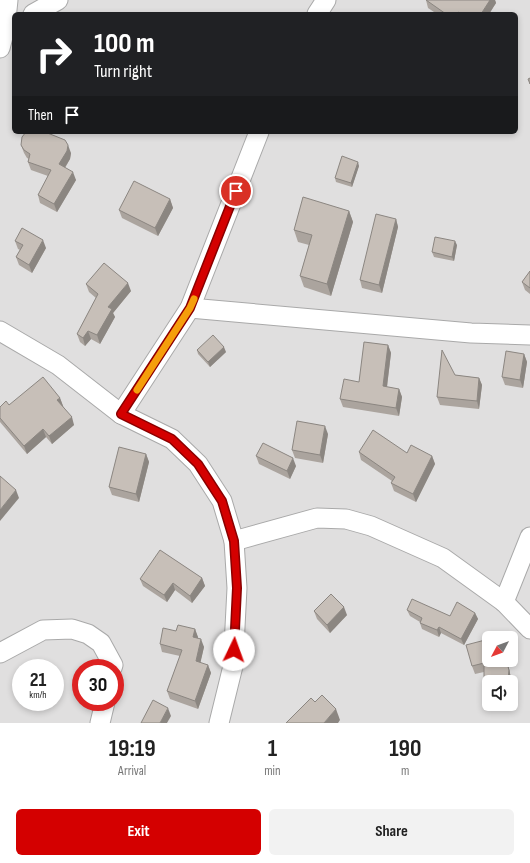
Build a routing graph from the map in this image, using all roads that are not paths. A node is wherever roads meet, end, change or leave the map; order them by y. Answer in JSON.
{"nodes":[{"id":1,"x":8,"y":0,"type":"edge"},
{"id":2,"x":58,"y":0,"type":"edge"},
{"id":3,"x":326,"y":0,"type":"edge"},
{"id":4,"x":37,"y":12,"type":"edge"},
{"id":5,"x":318,"y":12,"type":"edge"},
{"id":6,"x":10,"y":27,"type":"edge"},
{"id":7,"x":0,"y":48,"type":"edge"},
{"id":8,"x":259,"y":134,"type":"edge"},
{"id":9,"x":190,"y":308,"type":"junction"},
{"id":10,"x":0,"y":331,"type":"edge"},
{"id":11,"x":530,"y":335,"type":"edge"},
{"id":12,"x":121,"y":414,"type":"junction"},
{"id":13,"x":530,"y":537,"type":"edge"},
{"id":14,"x":234,"y":541,"type":"junction"},
{"id":15,"x":504,"y":602,"type":"junction"},
{"id":16,"x":530,"y":629,"type":"edge"},
{"id":17,"x":0,"y":653,"type":"edge"},
{"id":18,"x":110,"y":659,"type":"edge"},
{"id":19,"x":103,"y":711,"type":"edge"},
{"id":20,"x":100,"y":723,"type":"edge"},
{"id":21,"x":219,"y":723,"type":"edge"}],
"edges":[{"from":1,"to":6,"type":"street"},
{"from":2,"to":4,"type":"street"},
{"from":3,"to":5,"type":"street"},
{"from":6,"to":7,"type":"street"},
{"from":8,"to":9,"type":"street"},
{"from":9,"to":11,"type":"street"},
{"from":9,"to":12,"type":"street"},
{"from":10,"to":12,"type":"street"},
{"from":12,"to":14,"type":"street"},
{"from":13,"to":15,"type":"street"},
{"from":14,"to":15,"type":"street"},
{"from":14,"to":21,"type":"street"},
{"from":15,"to":16,"type":"street"},
{"from":17,"to":18,"type":"street"},
{"from":19,"to":20,"type":"street"}]}
